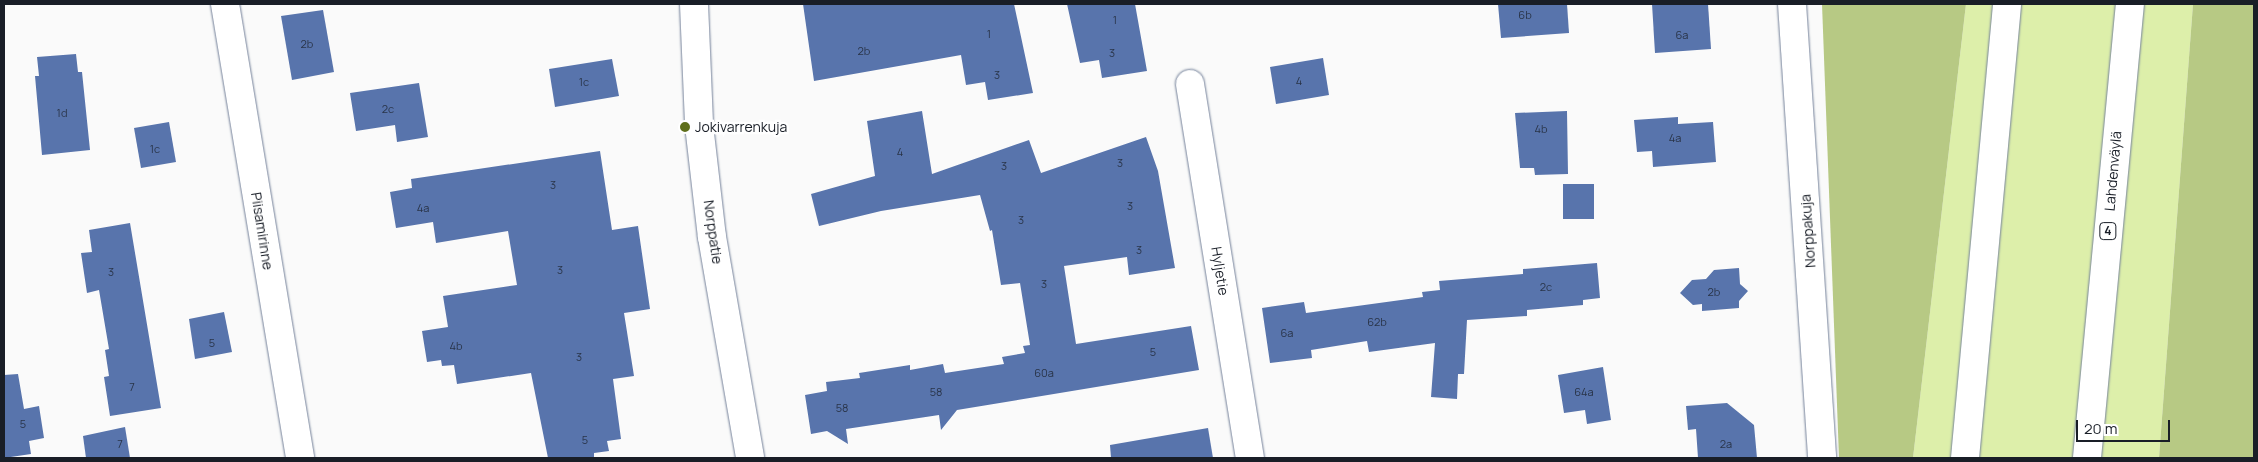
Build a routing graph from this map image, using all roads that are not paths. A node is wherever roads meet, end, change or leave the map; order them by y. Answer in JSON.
{"nodes":[{"id":1,"x":225,"y":4,"type":"edge"},
{"id":2,"x":694,"y":4,"type":"edge"},
{"id":3,"x":1792,"y":4,"type":"edge"},
{"id":4,"x":2007,"y":4,"type":"edge"},
{"id":5,"x":2130,"y":4,"type":"edge"},
{"id":6,"x":1190,"y":84,"type":"dead end"},
{"id":7,"x":300,"y":458,"type":"edge"},
{"id":8,"x":750,"y":458,"type":"edge"},
{"id":9,"x":1250,"y":458,"type":"edge"},
{"id":10,"x":1822,"y":458,"type":"edge"},
{"id":11,"x":1965,"y":458,"type":"edge"},
{"id":12,"x":2087,"y":458,"type":"edge"}],
"edges":[{"from":1,"to":7,"type":"main road","name":"Piisamirinne"},
{"from":2,"to":8,"type":"main road","name":"Norppatie"},
{"from":3,"to":10,"type":"main road","name":"Norppakuja"},
{"from":4,"to":11,"type":"main road"},
{"from":5,"to":12,"type":"main road","name":"Lahdenväylä","number":"4"},
{"from":6,"to":9,"type":"main road","name":"Hyljetie"}]}
